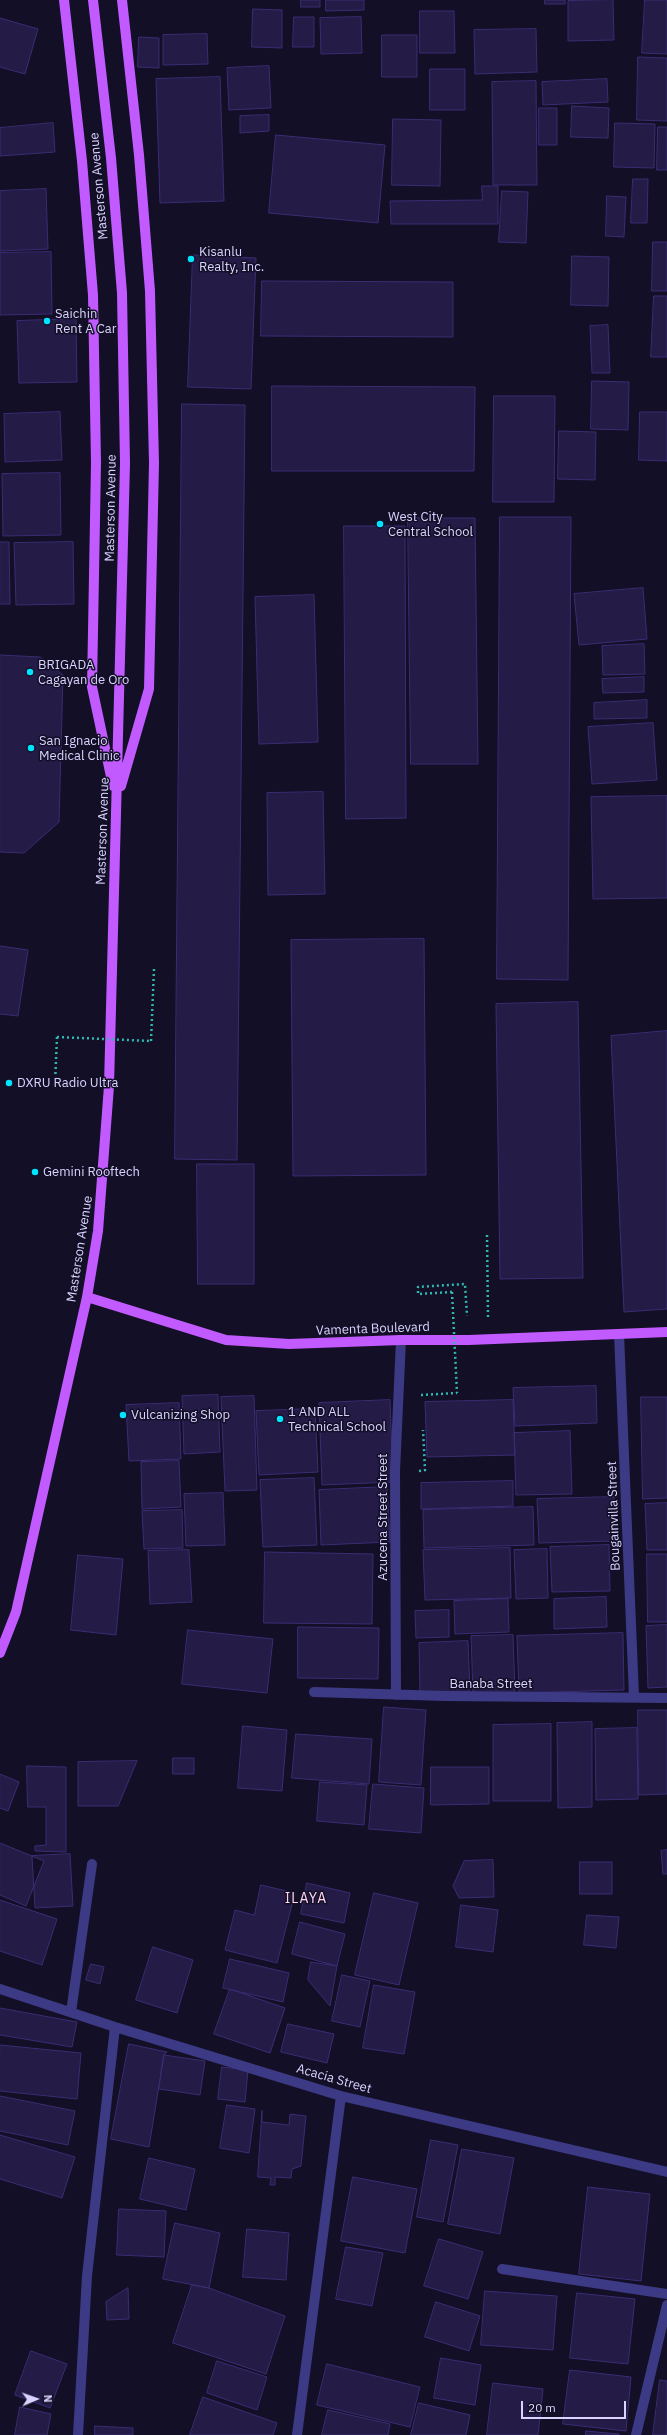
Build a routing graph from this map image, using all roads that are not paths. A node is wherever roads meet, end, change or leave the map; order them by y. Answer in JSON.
{"nodes":[{"id":1,"x":64,"y":0,"type":"edge"},
{"id":2,"x":93,"y":0,"type":"edge"},
{"id":3,"x":122,"y":0,"type":"edge"},
{"id":4,"x":116,"y":801,"type":"junction"},
{"id":5,"x":87,"y":1297,"type":"junction"},
{"id":6,"x":667,"y":1332,"type":"edge"},
{"id":7,"x":619,"y":1334,"type":"junction"},
{"id":8,"x":401,"y":1340,"type":"junction"},
{"id":9,"x":0,"y":1653,"type":"edge"},
{"id":10,"x":314,"y":1692,"type":"dead end"},
{"id":11,"x":396,"y":1695,"type":"junction"},
{"id":12,"x":634,"y":1697,"type":"junction"},
{"id":13,"x":667,"y":1698,"type":"edge"},
{"id":14,"x":92,"y":1864,"type":"dead end"},
{"id":15,"x":0,"y":1989,"type":"edge"},
{"id":16,"x":71,"y":2012,"type":"junction"},
{"id":17,"x":115,"y":2027,"type":"junction"},
{"id":18,"x":341,"y":2096,"type":"junction"},
{"id":19,"x":667,"y":2172,"type":"edge"},
{"id":20,"x":502,"y":2269,"type":"dead end"},
{"id":21,"x":667,"y":2294,"type":"edge"},
{"id":22,"x":667,"y":2305,"type":"edge"},
{"id":23,"x":78,"y":2435,"type":"edge"},
{"id":24,"x":297,"y":2435,"type":"edge"},
{"id":25,"x":636,"y":2435,"type":"edge"}],
"edges":[{"from":1,"to":4,"type":"main road"},
{"from":2,"to":4,"type":"main road","name":"Masterson Avenue"},
{"from":3,"to":4,"type":"main road"},
{"from":4,"to":5,"type":"main road","name":"Masterson Avenue"},
{"from":5,"to":8,"type":"main road","name":"Vamenta Boulevard"},
{"from":5,"to":9,"type":"main road","name":"Masterson Avenue"},
{"from":6,"to":7,"type":"main road","name":"Vamenta Boulevard"},
{"from":7,"to":8,"type":"main road","name":"Vamenta Boulevard"},
{"from":7,"to":12,"type":"street","name":"Bougainvilla Street"},
{"from":8,"to":11,"type":"street","name":"Azucena Street Street"},
{"from":10,"to":11,"type":"street","name":"Banaba Street"},
{"from":11,"to":12,"type":"street","name":"Banaba Street"},
{"from":12,"to":13,"type":"street","name":"Banaba Street"},
{"from":14,"to":16,"type":"street"},
{"from":15,"to":16,"type":"street","name":"Acacia Street"},
{"from":16,"to":17,"type":"street","name":"Acacia Street"},
{"from":17,"to":18,"type":"street","name":"Acacia Street"},
{"from":17,"to":23,"type":"street"},
{"from":18,"to":19,"type":"street","name":"Acacia Street"},
{"from":18,"to":24,"type":"street"},
{"from":20,"to":21,"type":"street"},
{"from":22,"to":25,"type":"street"}]}
